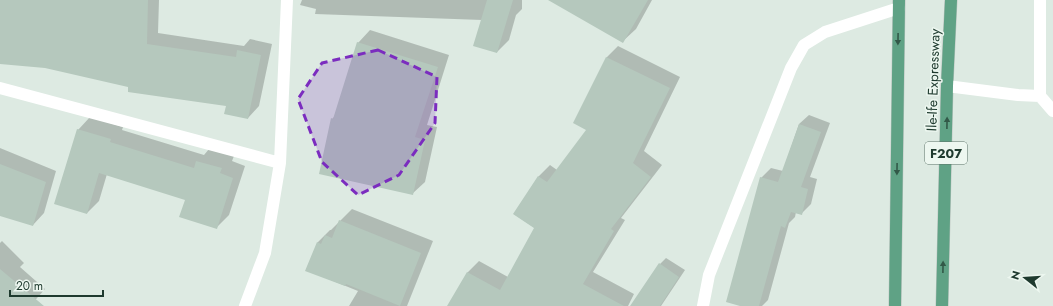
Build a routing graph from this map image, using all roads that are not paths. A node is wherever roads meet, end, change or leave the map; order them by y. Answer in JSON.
{"nodes":[{"id":1,"x":286,"y":0,"type":"edge"},
{"id":2,"x":951,"y":0,"type":"edge"},
{"id":3,"x":1040,"y":0,"type":"edge"},
{"id":4,"x":899,"y":4,"type":"edge"},
{"id":5,"x":948,"y":86,"type":"junction"},
{"id":6,"x":0,"y":88,"type":"edge"},
{"id":7,"x":1040,"y":96,"type":"junction"},
{"id":8,"x":1053,"y":112,"type":"edge"},
{"id":9,"x":280,"y":163,"type":"junction"},
{"id":10,"x":245,"y":306,"type":"edge"},
{"id":11,"x":703,"y":306,"type":"edge"},
{"id":12,"x":895,"y":306,"type":"edge"},
{"id":13,"x":942,"y":306,"type":"edge"}],
"edges":[{"from":1,"to":9,"type":"street"},
{"from":2,"to":5,"type":"main road","name":"Ile-Ife Expressway","number":"F207"},
{"from":3,"to":7,"type":"street"},
{"from":4,"to":11,"type":"street"},
{"from":4,"to":12,"type":"main road","one_way":true},
{"from":5,"to":7,"type":"street"},
{"from":13,"to":5,"type":"main road","name":"Ile-Ife Expressway","number":"F207","one_way":true},
{"from":6,"to":9,"type":"street"},
{"from":7,"to":8,"type":"street"},
{"from":9,"to":10,"type":"street"}]}
